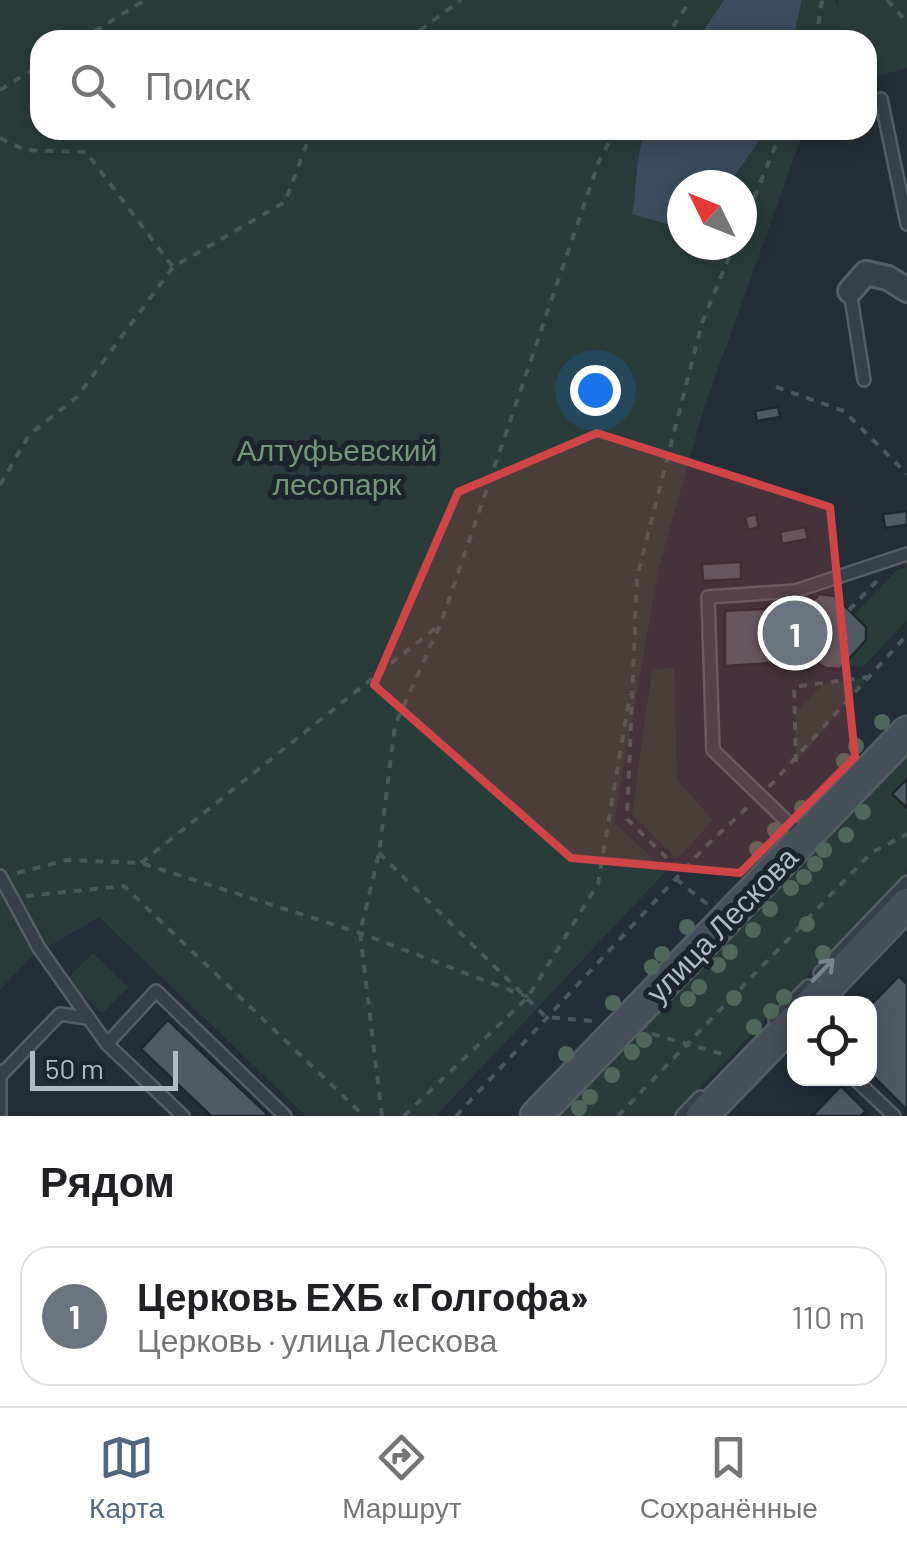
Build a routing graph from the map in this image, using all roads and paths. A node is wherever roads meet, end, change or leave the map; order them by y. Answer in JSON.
{"nodes":[{"id":1,"x":145,"y":0,"type":"edge"},
{"id":2,"x":461,"y":0,"type":"edge"},
{"id":3,"x":691,"y":0,"type":"edge"},
{"id":4,"x":822,"y":0,"type":"edge"},
{"id":5,"x":887,"y":0,"type":"edge"},
{"id":6,"x":907,"y":22,"type":"edge"},
{"id":7,"x":97,"y":30,"type":"edge"},
{"id":8,"x":421,"y":30,"type":"edge"},
{"id":9,"x":671,"y":30,"type":"edge"},
{"id":10,"x":818,"y":30,"type":"edge"},
{"id":11,"x":30,"y":72,"type":"edge"},
{"id":12,"x":0,"y":90,"type":"edge"},
{"id":13,"x":881,"y":99,"type":"dead end"},
{"id":14,"x":0,"y":138,"type":"edge"},
{"id":15,"x":308,"y":140,"type":"edge"},
{"id":16,"x":611,"y":140,"type":"edge"},
{"id":17,"x":778,"y":140,"type":"edge"},
{"id":18,"x":757,"y":191,"type":"edge"},
{"id":19,"x":907,"y":224,"type":"edge"},
{"id":20,"x":728,"y":260,"type":"edge"},
{"id":21,"x":173,"y":267,"type":"junction"},
{"id":22,"x":907,"y":290,"type":"edge"},
{"id":23,"x":850,"y":292,"type":"joint"},
{"id":24,"x":864,"y":380,"type":"dead end"},
{"id":25,"x":776,"y":387,"type":"dead end"},
{"id":26,"x":907,"y":474,"type":"edge"},
{"id":27,"x":0,"y":486,"type":"edge"},
{"id":28,"x":902,"y":557,"type":"edge"},
{"id":29,"x":849,"y":610,"type":"dead end"},
{"id":30,"x":441,"y":624,"type":"junction"},
{"id":31,"x":907,"y":636,"type":"edge"},
{"id":32,"x":633,"y":674,"type":"junction"},
{"id":33,"x":868,"y":677,"type":"junction"},
{"id":34,"x":907,"y":732,"type":"edge"},
{"id":35,"x":907,"y":745,"type":"edge"},
{"id":36,"x":796,"y":762,"type":"junction"},
{"id":37,"x":760,"y":796,"type":"junction"},
{"id":38,"x":907,"y":834,"type":"edge"},
{"id":39,"x":804,"y":838,"type":"junction"},
{"id":40,"x":379,"y":853,"type":"junction"},
{"id":41,"x":141,"y":863,"type":"junction"},
{"id":42,"x":0,"y":876,"type":"edge"},
{"id":43,"x":676,"y":879,"type":"junction"},
{"id":44,"x":907,"y":882,"type":"edge"},
{"id":45,"x":12,"y":897,"type":"junction"},
{"id":46,"x":907,"y":904,"type":"edge"},
{"id":47,"x":726,"y":920,"type":"junction"},
{"id":48,"x":360,"y":933,"type":"junction"},
{"id":49,"x":820,"y":996,"type":"edge"},
{"id":50,"x":528,"y":997,"type":"junction"},
{"id":51,"x":546,"y":1016,"type":"junction"},
{"id":52,"x":90,"y":1019,"type":"junction"},
{"id":53,"x":599,"y":1022,"type":"dead end"},
{"id":54,"x":787,"y":1029,"type":"edge"},
{"id":55,"x":635,"y":1030,"type":"dead end"},
{"id":56,"x":688,"y":1043,"type":"junction"},
{"id":57,"x":108,"y":1044,"type":"junction"},
{"id":58,"x":734,"y":1057,"type":"dead end"},
{"id":59,"x":1,"y":1072,"type":"edge"},
{"id":60,"x":862,"y":1086,"type":"edge"},
{"id":61,"x":0,"y":1114,"type":"edge"},
{"id":62,"x":182,"y":1116,"type":"edge"},
{"id":63,"x":285,"y":1116,"type":"edge"},
{"id":64,"x":364,"y":1116,"type":"edge"},
{"id":65,"x":382,"y":1116,"type":"edge"},
{"id":66,"x":404,"y":1116,"type":"edge"},
{"id":67,"x":456,"y":1116,"type":"edge"},
{"id":68,"x":536,"y":1116,"type":"edge"},
{"id":69,"x":550,"y":1116,"type":"edge"},
{"id":70,"x":618,"y":1116,"type":"edge"},
{"id":71,"x":682,"y":1116,"type":"edge"},
{"id":72,"x":702,"y":1116,"type":"edge"},
{"id":73,"x":894,"y":1116,"type":"edge"}],
"edges":[{"from":1,"to":7,"type":"path"},
{"from":2,"to":8,"type":"path"},
{"from":3,"to":9,"type":"path"},
{"from":4,"to":10,"type":"path"},
{"from":5,"to":6,"type":"path"},
{"from":11,"to":12,"type":"path"},
{"from":13,"to":19,"type":"lane"},
{"from":14,"to":21,"type":"path"},
{"from":15,"to":21,"type":"path"},
{"from":16,"to":30,"type":"path"},
{"from":17,"to":18,"type":"path"},
{"from":20,"to":32,"type":"path"},
{"from":21,"to":27,"type":"path"},
{"from":22,"to":23,"type":"street"},
{"from":23,"to":24,"type":"lane"},
{"from":25,"to":26,"type":"path"},
{"from":28,"to":29,"type":"path"},
{"from":28,"to":37,"type":"lane"},
{"from":30,"to":40,"type":"path"},
{"from":30,"to":41,"type":"path"},
{"from":31,"to":33,"type":"path"},
{"from":32,"to":43,"type":"path"},
{"from":32,"to":50,"type":"path"},
{"from":33,"to":36,"type":"path"},
{"from":33,"to":36,"type":"path"},
{"from":34,"to":39,"type":"main road","name":"улица Лескова"},
{"from":35,"to":69,"type":"lane","name":"улица Лескова"},
{"from":36,"to":37,"type":"path"},
{"from":37,"to":39,"type":"lane"},
{"from":37,"to":43,"type":"path"},
{"from":38,"to":56,"type":"path"},
{"from":39,"to":47,"type":"main road","name":"улица Лескова"},
{"from":40,"to":48,"type":"path"},
{"from":40,"to":50,"type":"path"},
{"from":41,"to":42,"type":"path"},
{"from":41,"to":48,"type":"path"},
{"from":42,"to":45,"type":"lane"},
{"from":43,"to":47,"type":"path"},
{"from":43,"to":51,"type":"path"},
{"from":71,"to":44,"type":"lane","one_way":true},
{"from":45,"to":52,"type":"lane"},
{"from":45,"to":64,"type":"path"},
{"from":46,"to":49,"type":"main road"},
{"from":47,"to":68,"type":"main road","name":"улица Лескова"},
{"from":48,"to":50,"type":"path"},
{"from":48,"to":65,"type":"path"},
{"from":50,"to":51,"type":"path"},
{"from":50,"to":66,"type":"path"},
{"from":51,"to":53,"type":"path"},
{"from":51,"to":67,"type":"path"},
{"from":52,"to":57,"type":"lane"},
{"from":52,"to":59,"type":"lane"},
{"from":54,"to":72,"type":"main road"},
{"from":55,"to":56,"type":"path"},
{"from":56,"to":58,"type":"path"},
{"from":56,"to":70,"type":"path"},
{"from":57,"to":62,"type":"lane"},
{"from":57,"to":63,"type":"lane"},
{"from":59,"to":61,"type":"lane"},
{"from":60,"to":73,"type":"lane"}]}
